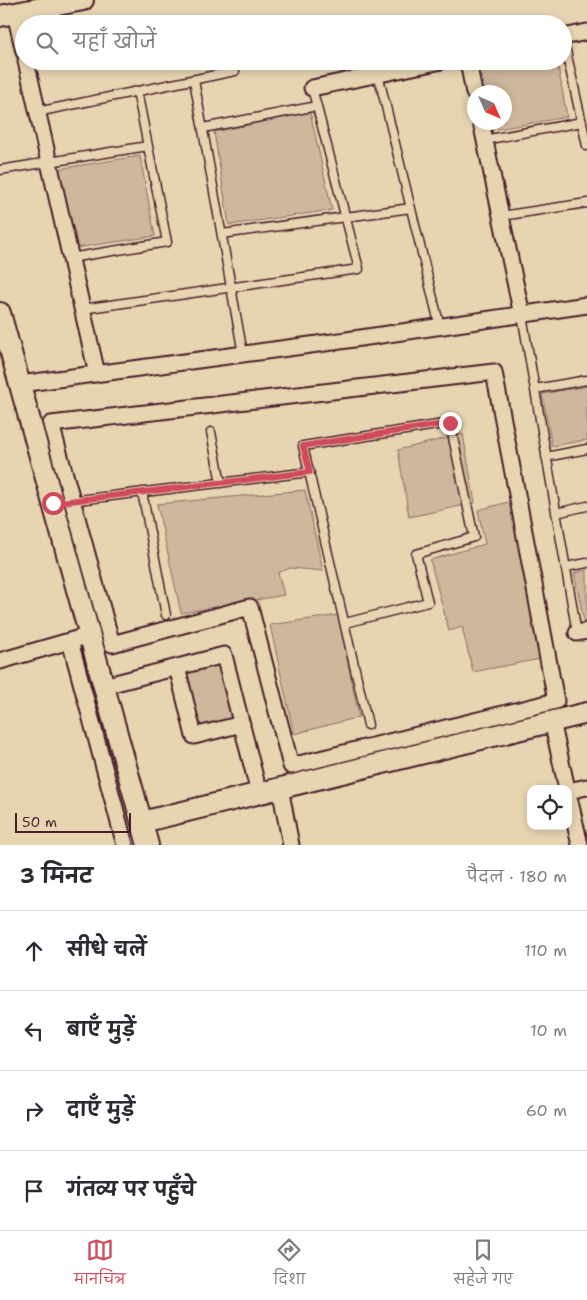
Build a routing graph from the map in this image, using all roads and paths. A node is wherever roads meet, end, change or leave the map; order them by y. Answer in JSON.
{"nodes":[{"id":1,"x":83,"y":0,"type":"edge"},
{"id":2,"x":8,"y":15,"type":"edge"},
{"id":3,"x":15,"y":31,"type":"edge"},
{"id":4,"x":587,"y":32,"type":"edge"},
{"id":5,"x":572,"y":35,"type":"edge"},
{"id":6,"x":28,"y":70,"type":"edge"},
{"id":7,"x":398,"y":70,"type":"edge"},
{"id":8,"x":470,"y":70,"type":"edge"},
{"id":9,"x":570,"y":70,"type":"edge"},
{"id":10,"x":235,"y":71,"type":"dead end"},
{"id":11,"x":378,"y":74,"type":"junction"},
{"id":12,"x":194,"y":80,"type":"junction"},
{"id":13,"x":472,"y":85,"type":"edge"},
{"id":14,"x":312,"y":88,"type":"joint"},
{"id":15,"x":137,"y":91,"type":"junction"},
{"id":16,"x":316,"y":106,"type":"junction"},
{"id":17,"x":37,"y":112,"type":"junction"},
{"id":18,"x":582,"y":122,"type":"junction"},
{"id":19,"x":203,"y":128,"type":"junction"},
{"id":20,"x":482,"y":130,"type":"edge"},
{"id":21,"x":484,"y":140,"type":"junction"},
{"id":22,"x":148,"y":146,"type":"junction"},
{"id":23,"x":587,"y":146,"type":"edge"},
{"id":24,"x":48,"y":162,"type":"junction"},
{"id":25,"x":0,"y":170,"type":"edge"},
{"id":26,"x":587,"y":203,"type":"edge"},
{"id":27,"x":411,"y":208,"type":"junction"},
{"id":28,"x":501,"y":216,"type":"junction"},
{"id":29,"x":346,"y":217,"type":"junction"},
{"id":30,"x":222,"y":234,"type":"junction"},
{"id":31,"x":70,"y":258,"type":"junction"},
{"id":32,"x":231,"y":288,"type":"junction"},
{"id":33,"x":587,"y":305,"type":"edge"},
{"id":34,"x":82,"y":309,"type":"junction"},
{"id":35,"x":0,"y":313,"type":"edge"},
{"id":36,"x":522,"y":314,"type":"junction"},
{"id":37,"x":440,"y":326,"type":"junction"},
{"id":38,"x":243,"y":354,"type":"junction"},
{"id":39,"x":96,"y":374,"type":"junction"},
{"id":40,"x":587,"y":380,"type":"edge"},
{"id":41,"x":20,"y":384,"type":"junction"},
{"id":42,"x":535,"y":389,"type":"junction"},
{"id":43,"x":211,"y":432,"type":"dead end"},
{"id":44,"x":587,"y":449,"type":"edge"},
{"id":45,"x":546,"y":457,"type":"junction"},
{"id":46,"x":310,"y":472,"type":"junction"},
{"id":47,"x":221,"y":482,"type":"junction"},
{"id":48,"x":142,"y":492,"type":"junction"},
{"id":49,"x":63,"y":502,"type":"junction"},
{"id":50,"x":587,"y":506,"type":"edge"},
{"id":51,"x":556,"y":513,"type":"junction"},
{"id":52,"x":587,"y":563,"type":"edge"},
{"id":53,"x":566,"y":567,"type":"junction"},
{"id":54,"x":166,"y":615,"type":"dead end"},
{"id":55,"x":344,"y":623,"type":"junction"},
{"id":56,"x":582,"y":632,"type":"edge"},
{"id":57,"x":90,"y":636,"type":"junction"},
{"id":58,"x":70,"y":641,"type":"junction"},
{"id":59,"x":0,"y":661,"type":"edge"},
{"id":60,"x":177,"y":667,"type":"junction"},
{"id":61,"x":104,"y":686,"type":"junction"},
{"id":62,"x":587,"y":713,"type":"edge"},
{"id":63,"x":552,"y":721,"type":"junction"},
{"id":64,"x":242,"y":724,"type":"junction"},
{"id":65,"x":368,"y":725,"type":"dead end"},
{"id":66,"x":567,"y":785,"type":"edge"},
{"id":67,"x":587,"y":787,"type":"edge"},
{"id":68,"x":280,"y":788,"type":"junction"},
{"id":69,"x":572,"y":790,"type":"edge"},
{"id":70,"x":259,"y":793,"type":"junction"},
{"id":71,"x":572,"y":809,"type":"edge"},
{"id":72,"x":142,"y":822,"type":"junction"},
{"id":73,"x":143,"y":844,"type":"edge"},
{"id":74,"x":125,"y":845,"type":"edge"},
{"id":75,"x":290,"y":845,"type":"edge"},
{"id":76,"x":580,"y":845,"type":"edge"}],
"edges":[{"from":1,"to":2,"type":"street"},
{"from":2,"to":3,"type":"street"},
{"from":4,"to":5,"type":"street"},
{"from":6,"to":17,"type":"street"},
{"from":7,"to":11,"type":"street"},
{"from":8,"to":13,"type":"street"},
{"from":9,"to":18,"type":"lane"},
{"from":10,"to":12,"type":"lane"},
{"from":11,"to":14,"type":"street"},
{"from":11,"to":27,"type":"lane"},
{"from":12,"to":15,"type":"lane"},
{"from":12,"to":19,"type":"lane"},
{"from":14,"to":16,"type":"lane"},
{"from":15,"to":17,"type":"lane"},
{"from":15,"to":22,"type":"lane"},
{"from":16,"to":19,"type":"lane"},
{"from":16,"to":29,"type":"lane"},
{"from":17,"to":24,"type":"street"},
{"from":18,"to":21,"type":"lane"},
{"from":18,"to":23,"type":"lane"},
{"from":19,"to":30,"type":"lane"},
{"from":20,"to":21,"type":"street"},
{"from":21,"to":28,"type":"street"},
{"from":22,"to":24,"type":"lane"},
{"from":22,"to":31,"type":"lane"},
{"from":24,"to":25,"type":"lane"},
{"from":24,"to":31,"type":"street"},
{"from":26,"to":28,"type":"lane"},
{"from":27,"to":29,"type":"lane"},
{"from":27,"to":37,"type":"lane"},
{"from":28,"to":36,"type":"street"},
{"from":29,"to":30,"type":"lane"},
{"from":29,"to":32,"type":"lane"},
{"from":30,"to":32,"type":"lane"},
{"from":31,"to":34,"type":"street"},
{"from":32,"to":34,"type":"lane"},
{"from":32,"to":38,"type":"lane"},
{"from":33,"to":36,"type":"street"},
{"from":34,"to":39,"type":"street"},
{"from":35,"to":41,"type":"street"},
{"from":36,"to":37,"type":"street"},
{"from":36,"to":42,"type":"lane"},
{"from":37,"to":38,"type":"street"},
{"from":38,"to":39,"type":"street"},
{"from":39,"to":41,"type":"street"},
{"from":40,"to":42,"type":"lane"},
{"from":41,"to":49,"type":"street"},
{"from":42,"to":45,"type":"lane"},
{"from":43,"to":47,"type":"lane"},
{"from":44,"to":45,"type":"lane"},
{"from":45,"to":51,"type":"lane"},
{"from":46,"to":47,"type":"lane"},
{"from":46,"to":55,"type":"lane"},
{"from":46,"to":55,"type":"lane"},
{"from":47,"to":48,"type":"lane"},
{"from":48,"to":49,"type":"lane"},
{"from":48,"to":54,"type":"lane"},
{"from":49,"to":49,"type":"street"},
{"from":49,"to":57,"type":"street"},
{"from":50,"to":51,"type":"lane"},
{"from":51,"to":53,"type":"lane"},
{"from":52,"to":53,"type":"lane"},
{"from":53,"to":56,"type":"lane"},
{"from":55,"to":65,"type":"lane"},
{"from":57,"to":58,"type":"street"},
{"from":57,"to":61,"type":"street"},
{"from":58,"to":59,"type":"street"},
{"from":58,"to":74,"type":"street"},
{"from":60,"to":61,"type":"street"},
{"from":60,"to":64,"type":"street"},
{"from":60,"to":64,"type":"street"},
{"from":61,"to":72,"type":"street"},
{"from":62,"to":63,"type":"street"},
{"from":63,"to":66,"type":"street"},
{"from":63,"to":68,"type":"street"},
{"from":64,"to":70,"type":"street"},
{"from":67,"to":69,"type":"street"},
{"from":68,"to":70,"type":"street"},
{"from":68,"to":75,"type":"street"},
{"from":70,"to":72,"type":"street"},
{"from":71,"to":76,"type":"street"},
{"from":72,"to":73,"type":"street"}]}
